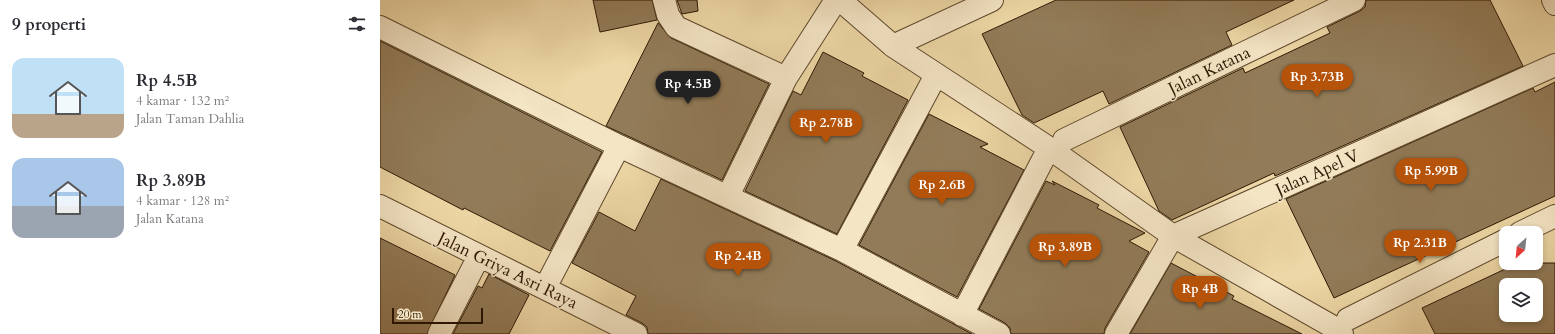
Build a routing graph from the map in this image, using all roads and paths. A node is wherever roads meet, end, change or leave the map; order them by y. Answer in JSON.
{"nodes":[{"id":1,"x":664,"y":0,"type":"edge"},
{"id":2,"x":836,"y":0,"type":"edge"},
{"id":3,"x":840,"y":0,"type":"edge"},
{"id":4,"x":992,"y":0,"type":"edge"},
{"id":5,"x":1354,"y":0,"type":"edge"},
{"id":6,"x":1553,"y":0,"type":"edge"},
{"id":7,"x":1555,"y":4,"type":"edge"},
{"id":8,"x":380,"y":27,"type":"edge"},
{"id":9,"x":893,"y":46,"type":"junction"},
{"id":10,"x":1555,"y":65,"type":"edge"},
{"id":11,"x":936,"y":75,"type":"junction"},
{"id":12,"x":786,"y":78,"type":"junction"},
{"id":13,"x":1057,"y":144,"type":"junction"},
{"id":14,"x":619,"y":146,"type":"junction"},
{"id":15,"x":728,"y":196,"type":"junction"},
{"id":16,"x":380,"y":206,"type":"edge"},
{"id":17,"x":1555,"y":216,"type":"edge"},
{"id":18,"x":1534,"y":226,"type":"edge"},
{"id":19,"x":1180,"y":232,"type":"junction"},
{"id":20,"x":1499,"y":244,"type":"edge"},
{"id":21,"x":842,"y":250,"type":"junction"},
{"id":22,"x":479,"y":256,"type":"junction"},
{"id":23,"x":545,"y":288,"type":"junction"},
{"id":24,"x":962,"y":315,"type":"junction"},
{"id":25,"x":601,"y":326,"type":"edge"},
{"id":26,"x":1345,"y":326,"type":"edge"},
{"id":27,"x":439,"y":334,"type":"edge"},
{"id":28,"x":636,"y":334,"type":"edge"},
{"id":29,"x":999,"y":334,"type":"edge"},
{"id":30,"x":1116,"y":334,"type":"edge"}],
"edges":[{"from":1,"to":12,"type":"street"},
{"from":2,"to":12,"type":"street"},
{"from":3,"to":9,"type":"street"},
{"from":4,"to":9,"type":"street"},
{"from":5,"to":13,"type":"street","name":"Jalan Katana"},
{"from":6,"to":7,"type":"street"},
{"from":8,"to":14,"type":"street"},
{"from":9,"to":11,"type":"street"},
{"from":10,"to":19,"type":"street","name":"Jalan Apel V"},
{"from":11,"to":13,"type":"street"},
{"from":11,"to":21,"type":"street"},
{"from":12,"to":15,"type":"street"},
{"from":13,"to":19,"type":"street"},
{"from":13,"to":24,"type":"street"},
{"from":14,"to":15,"type":"street"},
{"from":14,"to":23,"type":"street"},
{"from":15,"to":21,"type":"street"},
{"from":16,"to":22,"type":"street","name":"Jalan Griya Asri Raya"},
{"from":17,"to":18,"type":"street"},
{"from":19,"to":26,"type":"street"},
{"from":19,"to":30,"type":"street"},
{"from":20,"to":26,"type":"street"},
{"from":21,"to":24,"type":"street"},
{"from":22,"to":23,"type":"street","name":"Jalan Griya Asri Raya"},
{"from":22,"to":27,"type":"street"},
{"from":23,"to":25,"type":"street","name":"Jalan Griya Asri Raya"},
{"from":24,"to":29,"type":"street"},
{"from":25,"to":28,"type":"street","name":"Jalan Griya Asri Raya"}]}
